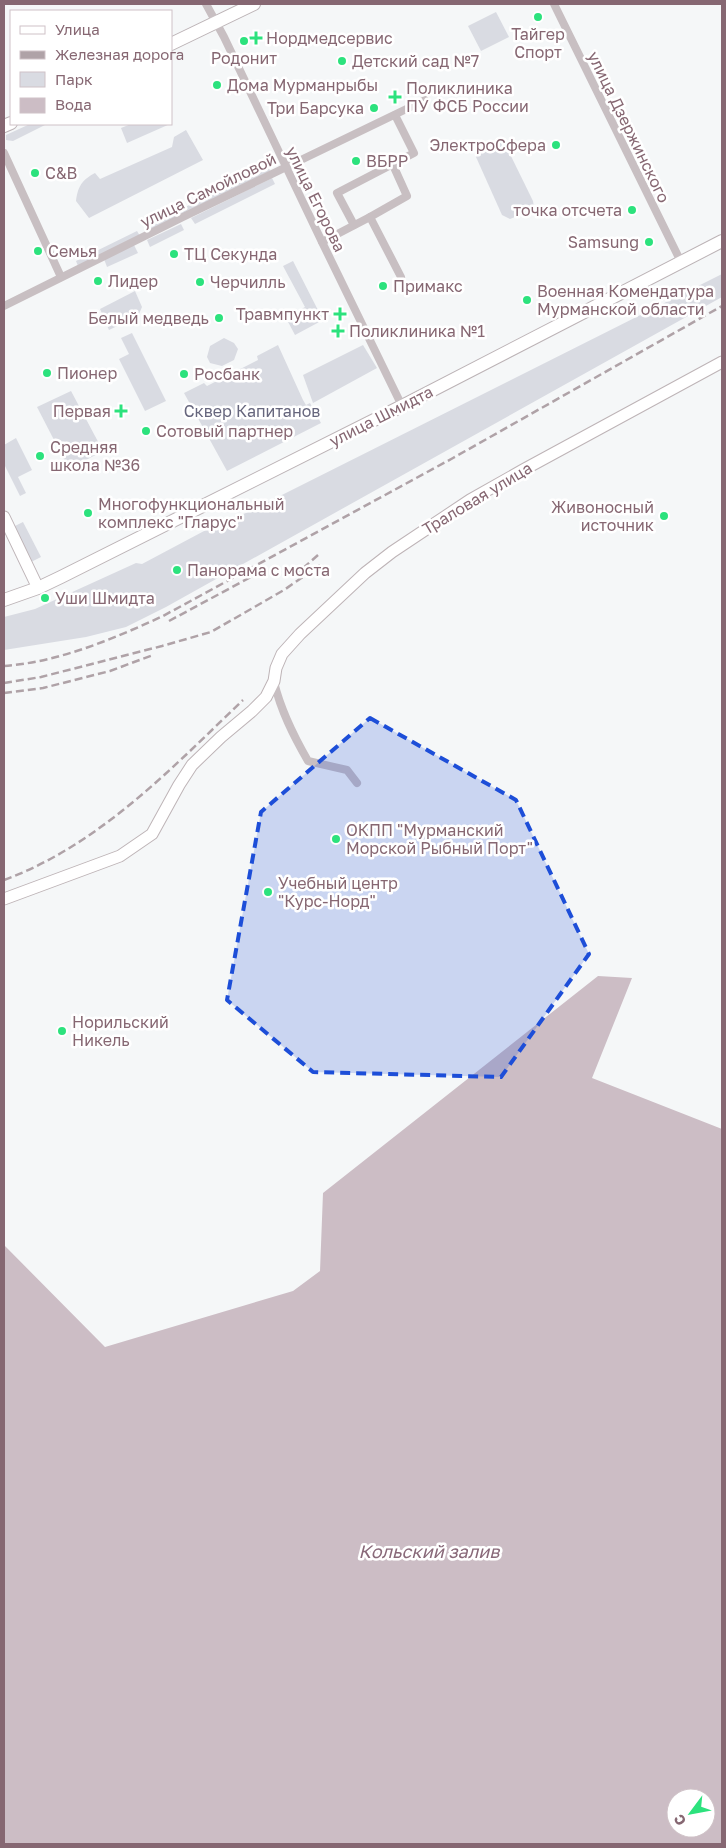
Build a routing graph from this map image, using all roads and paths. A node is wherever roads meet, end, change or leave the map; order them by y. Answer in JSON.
{"nodes":[{"id":1,"x":206,"y":4,"type":"edge"},
{"id":2,"x":254,"y":4,"type":"edge"},
{"id":3,"x":554,"y":4,"type":"edge"},
{"id":4,"x":216,"y":22,"type":"junction"},
{"id":5,"x":172,"y":44,"type":"edge"},
{"id":6,"x":425,"y":100,"type":"dead end"},
{"id":7,"x":395,"y":115,"type":"junction"},
{"id":8,"x":4,"y":153,"type":"edge"},
{"id":9,"x":392,"y":165,"type":"junction"},
{"id":10,"x":286,"y":167,"type":"junction"},
{"id":11,"x":370,"y":217,"type":"junction"},
{"id":12,"x":354,"y":225,"type":"junction"},
{"id":13,"x":722,"y":241,"type":"edge"},
{"id":14,"x":322,"y":242,"type":"junction"},
{"id":15,"x":680,"y":262,"type":"junction"},
{"id":16,"x":62,"y":276,"type":"junction"},
{"id":17,"x":401,"y":277,"type":"dead end"},
{"id":18,"x":4,"y":306,"type":"edge"},
{"id":19,"x":722,"y":362,"type":"edge"},
{"id":20,"x":402,"y":406,"type":"junction"},
{"id":21,"x":4,"y":518,"type":"edge"},
{"id":22,"x":38,"y":588,"type":"junction"},
{"id":23,"x":4,"y":600,"type":"edge"},
{"id":24,"x":274,"y":681,"type":"junction"},
{"id":25,"x":357,"y":783,"type":"dead end"},
{"id":26,"x":4,"y":899,"type":"edge"}],
"edges":[{"from":1,"to":4,"type":"street","name":"улица Егорова"},
{"from":2,"to":4,"type":"main road"},
{"from":3,"to":15,"type":"street","name":"улица Дзержинского"},
{"from":4,"to":5,"type":"main road"},
{"from":4,"to":10,"type":"street","name":"улица Егорова"},
{"from":6,"to":7,"type":"street","name":"улица Самойловой"},
{"from":7,"to":9,"type":"street"},
{"from":7,"to":10,"type":"street","name":"улица Самойловой"},
{"from":8,"to":16,"type":"street"},
{"from":9,"to":11,"type":"street"},
{"from":9,"to":12,"type":"street"},
{"from":10,"to":14,"type":"street","name":"улица Егорова"},
{"from":10,"to":16,"type":"street","name":"улица Самойловой"},
{"from":11,"to":12,"type":"street"},
{"from":11,"to":17,"type":"street"},
{"from":12,"to":14,"type":"street"},
{"from":13,"to":15,"type":"main road","name":"улица Шмидта"},
{"from":14,"to":20,"type":"street","name":"улица Егорова"},
{"from":15,"to":20,"type":"main road","name":"улица Шмидта"},
{"from":16,"to":18,"type":"street","name":"улица Самойловой"},
{"from":19,"to":24,"type":"street","name":"Траловая улица"},
{"from":20,"to":22,"type":"main road","name":"улица Шмидта"},
{"from":21,"to":22,"type":"street"},
{"from":22,"to":23,"type":"main road","name":"улица Шмидта"},
{"from":24,"to":25,"type":"street","name":"Траловая улица"},
{"from":24,"to":26,"type":"street","name":"Траловая улица"}]}
